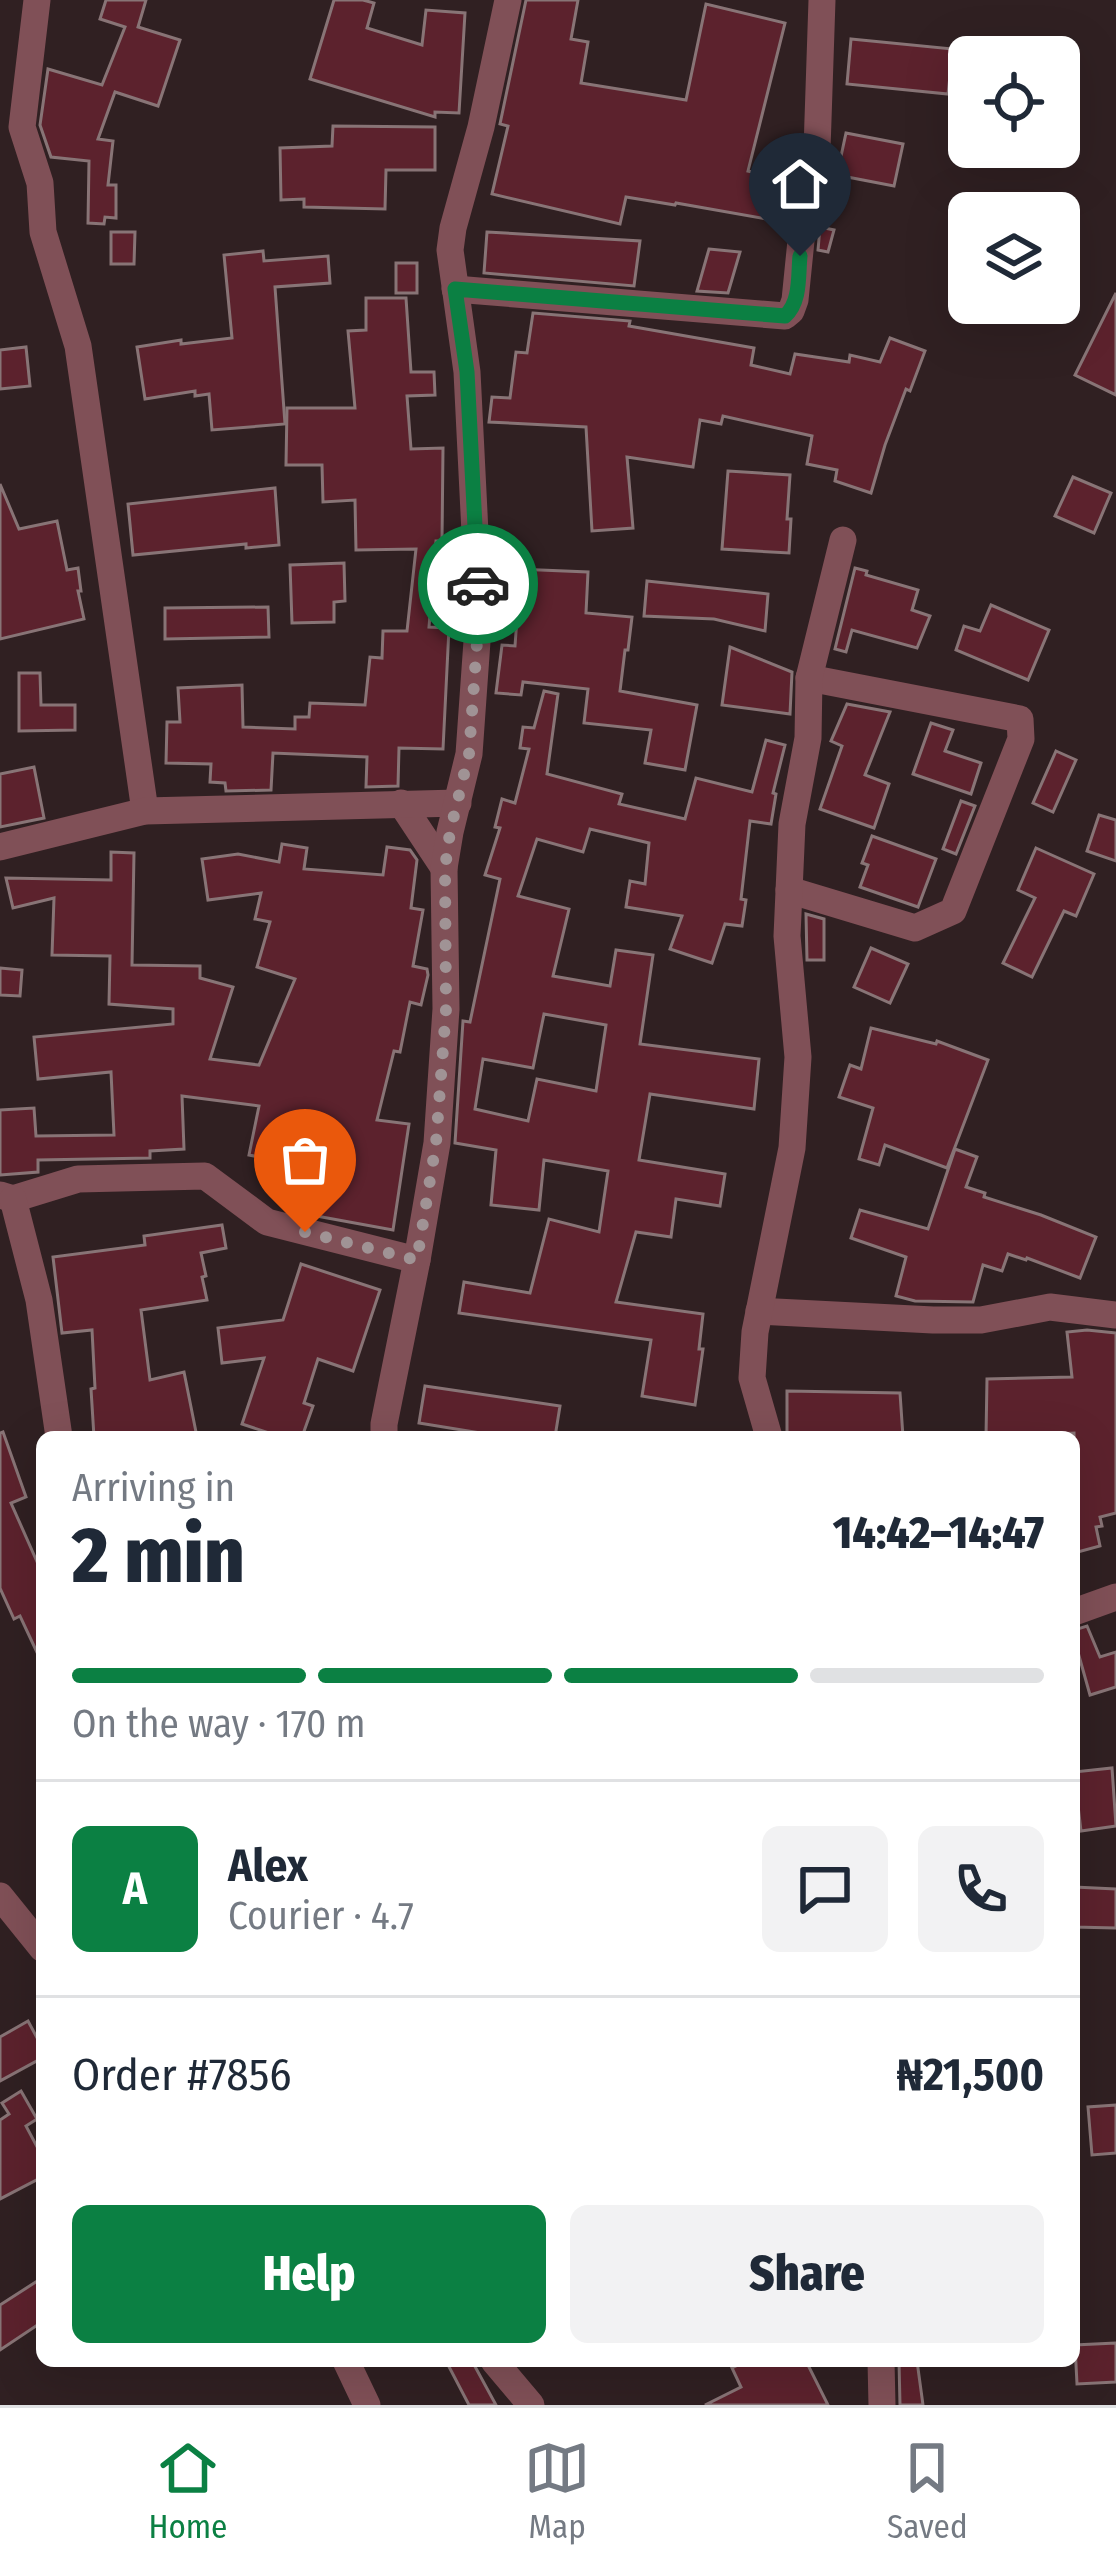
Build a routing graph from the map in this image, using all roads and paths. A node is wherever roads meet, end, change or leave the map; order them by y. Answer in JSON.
{"nodes":[{"id":1,"x":37,"y":0,"type":"edge"},
{"id":2,"x":508,"y":0,"type":"edge"},
{"id":3,"x":822,"y":0,"type":"edge"},
{"id":4,"x":455,"y":289,"type":"junction"},
{"id":5,"x":843,"y":540,"type":"dead end"},
{"id":6,"x":809,"y":678,"type":"junction"},
{"id":7,"x":401,"y":803,"type":"junction"},
{"id":8,"x":458,"y":803,"type":"junction"},
{"id":9,"x":146,"y":812,"type":"junction"},
{"id":10,"x":0,"y":847,"type":"edge"},
{"id":11,"x":445,"y":868,"type":"junction"},
{"id":12,"x":789,"y":890,"type":"junction"},
{"id":13,"x":6,"y":1197,"type":"edge"},
{"id":14,"x":417,"y":1260,"type":"junction"},
{"id":15,"x":759,"y":1311,"type":"junction"},
{"id":16,"x":1116,"y":1315,"type":"edge"},
{"id":17,"x":58,"y":1431,"type":"edge"},
{"id":18,"x":384,"y":1431,"type":"edge"},
{"id":19,"x":768,"y":1431,"type":"edge"},
{"id":20,"x":1116,"y":1598,"type":"edge"},
{"id":21,"x":1080,"y":1610,"type":"edge"},
{"id":22,"x":0,"y":1896,"type":"edge"},
{"id":23,"x":36,"y":1932,"type":"edge"},
{"id":24,"x":349,"y":2367,"type":"edge"},
{"id":25,"x":499,"y":2367,"type":"edge"},
{"id":26,"x":881,"y":2367,"type":"edge"},
{"id":27,"x":367,"y":2405,"type":"edge"},
{"id":28,"x":531,"y":2405,"type":"edge"},
{"id":29,"x":882,"y":2405,"type":"edge"}],
"edges":[{"from":1,"to":9,"type":"street"},
{"from":2,"to":4,"type":"street"},
{"from":3,"to":4,"type":"street"},
{"from":4,"to":8,"type":"street"},
{"from":5,"to":6,"type":"street"},
{"from":6,"to":12,"type":"street"},
{"from":6,"to":12,"type":"street"},
{"from":7,"to":8,"type":"street"},
{"from":7,"to":9,"type":"street"},
{"from":7,"to":11,"type":"street"},
{"from":8,"to":11,"type":"street"},
{"from":9,"to":10,"type":"street"},
{"from":11,"to":14,"type":"street"},
{"from":12,"to":15,"type":"street"},
{"from":13,"to":14,"type":"street"},
{"from":13,"to":17,"type":"street"},
{"from":14,"to":18,"type":"street"},
{"from":15,"to":16,"type":"street"},
{"from":15,"to":19,"type":"street"},
{"from":20,"to":21,"type":"street"},
{"from":22,"to":23,"type":"street"},
{"from":24,"to":27,"type":"street"},
{"from":25,"to":28,"type":"street"},
{"from":26,"to":29,"type":"street"}]}
